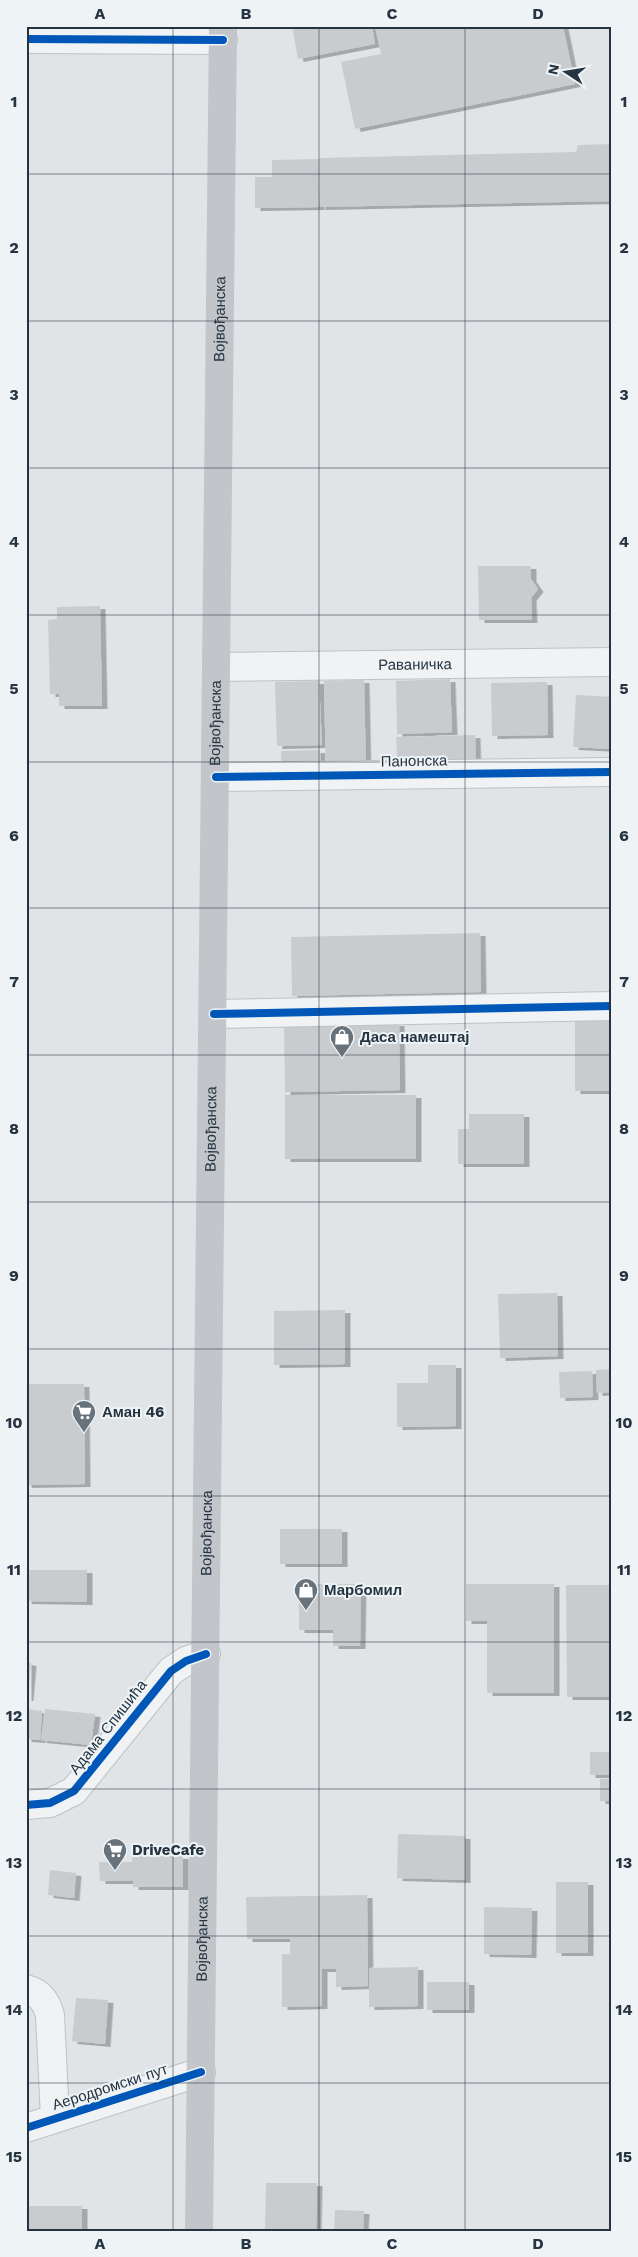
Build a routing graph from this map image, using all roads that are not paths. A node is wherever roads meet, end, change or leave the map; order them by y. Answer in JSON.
{"nodes":[{"id":1,"x":223,"y":33,"type":"edge"},
{"id":2,"x":26,"y":39,"type":"edge"},
{"id":3,"x":612,"y":662,"type":"edge"},
{"id":4,"x":217,"y":667,"type":"junction"},
{"id":5,"x":612,"y":772,"type":"edge"},
{"id":6,"x":216,"y":777,"type":"junction"},
{"id":7,"x":612,"y":1006,"type":"edge"},
{"id":8,"x":214,"y":1014,"type":"junction"},
{"id":9,"x":206,"y":1654,"type":"junction"},
{"id":10,"x":26,"y":1805,"type":"edge"},
{"id":11,"x":26,"y":1989,"type":"edge"},
{"id":12,"x":201,"y":2072,"type":"junction"},
{"id":13,"x":56,"y":2118,"type":"junction"},
{"id":14,"x":26,"y":2128,"type":"edge"},
{"id":15,"x":199,"y":2231,"type":"edge"}],
"edges":[{"from":1,"to":2,"type":"street"},
{"from":1,"to":4,"type":"main road","name":"Војвођанска"},
{"from":3,"to":4,"type":"street","name":"Раваничка"},
{"from":4,"to":6,"type":"main road","name":"Војвођанска"},
{"from":5,"to":6,"type":"street","name":"Панонска"},
{"from":6,"to":8,"type":"main road","name":"Војвођанска"},
{"from":7,"to":8,"type":"street"},
{"from":8,"to":9,"type":"main road","name":"Војвођанска"},
{"from":9,"to":10,"type":"street","name":"Адама Спишића"},
{"from":9,"to":12,"type":"main road","name":"Војвођанска"},
{"from":11,"to":13,"type":"street"},
{"from":12,"to":13,"type":"street","name":"Аеродромски пут"},
{"from":12,"to":15,"type":"main road","name":"Војвођанска"},
{"from":13,"to":14,"type":"street","name":"Аеродромски пут"}]}
